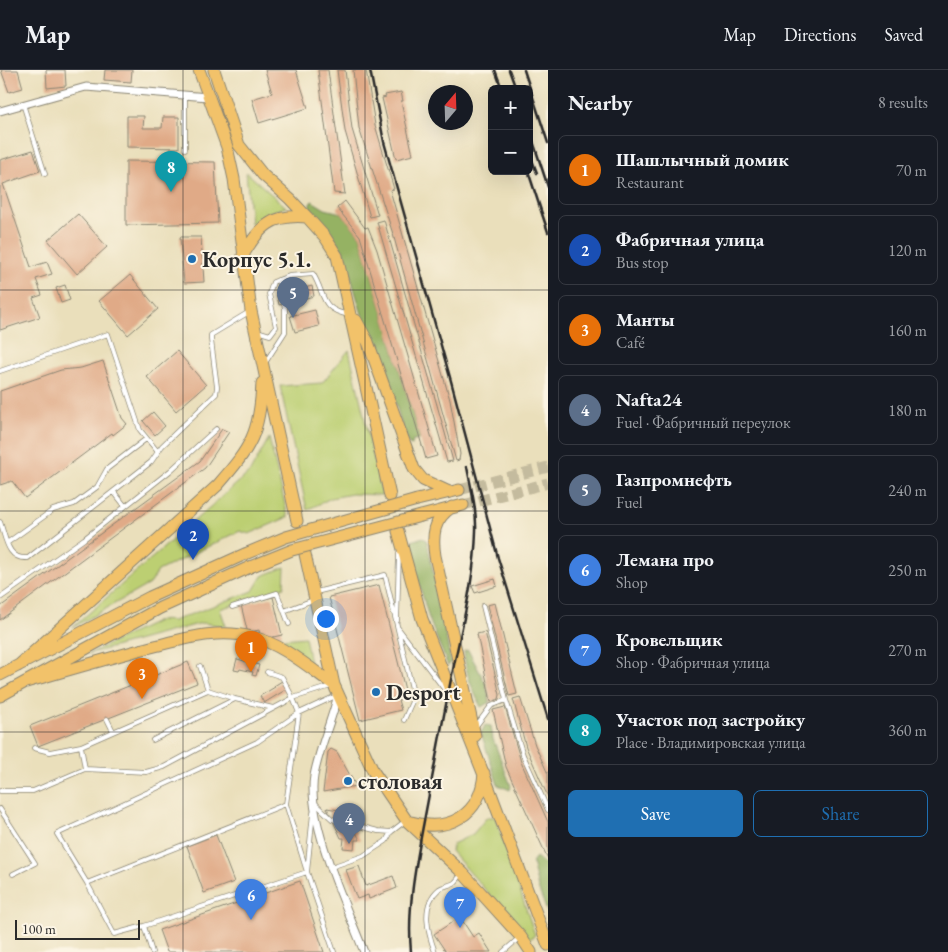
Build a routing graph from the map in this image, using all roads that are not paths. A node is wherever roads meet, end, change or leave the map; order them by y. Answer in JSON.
{"nodes":[{"id":1,"x":199,"y":70,"type":"edge"},
{"id":2,"x":214,"y":70,"type":"edge"},
{"id":3,"x":185,"y":94,"type":"junction"},
{"id":4,"x":208,"y":97,"type":"junction"},
{"id":5,"x":23,"y":104,"type":"junction"},
{"id":6,"x":0,"y":111,"type":"edge"},
{"id":7,"x":184,"y":149,"type":"dead end"},
{"id":8,"x":45,"y":174,"type":"dead end"},
{"id":9,"x":307,"y":217,"type":"junction"},
{"id":10,"x":243,"y":255,"type":"junction"},
{"id":11,"x":278,"y":280,"type":"junction"},
{"id":12,"x":251,"y":311,"type":"junction"},
{"id":13,"x":351,"y":312,"type":"junction"},
{"id":14,"x":255,"y":330,"type":"junction"},
{"id":15,"x":263,"y":366,"type":"junction"},
{"id":16,"x":0,"y":371,"type":"edge"},
{"id":17,"x":216,"y":429,"type":"dead end"},
{"id":18,"x":146,"y":439,"type":"junction"},
{"id":19,"x":158,"y":452,"type":"junction"},
{"id":20,"x":114,"y":492,"type":"junction"},
{"id":21,"x":390,"y":496,"type":"dead end"},
{"id":22,"x":126,"y":506,"type":"junction"},
{"id":23,"x":297,"y":521,"type":"dead end"},
{"id":24,"x":0,"y":522,"type":"edge"},
{"id":25,"x":399,"y":535,"type":"joint"},
{"id":26,"x":7,"y":543,"type":"junction"},
{"id":27,"x":305,"y":554,"type":"dead end"},
{"id":28,"x":314,"y":596,"type":"junction"},
{"id":29,"x":0,"y":598,"type":"edge"},
{"id":30,"x":483,"y":606,"type":"dead end"},
{"id":31,"x":232,"y":607,"type":"dead end"},
{"id":32,"x":284,"y":611,"type":"junction"},
{"id":33,"x":289,"y":624,"type":"dead end"},
{"id":34,"x":397,"y":626,"type":"junction"},
{"id":35,"x":18,"y":666,"type":"junction"},
{"id":36,"x":200,"y":666,"type":"dead end"},
{"id":37,"x":267,"y":672,"type":"dead end"},
{"id":38,"x":0,"y":675,"type":"edge"},
{"id":39,"x":26,"y":682,"type":"junction"},
{"id":40,"x":208,"y":690,"type":"junction"},
{"id":41,"x":336,"y":690,"type":"junction"},
{"id":42,"x":0,"y":696,"type":"edge"},
{"id":43,"x":293,"y":698,"type":"junction"},
{"id":44,"x":235,"y":699,"type":"junction"},
{"id":45,"x":506,"y":700,"type":"junction"},
{"id":46,"x":456,"y":704,"type":"junction"},
{"id":47,"x":274,"y":708,"type":"junction"},
{"id":48,"x":299,"y":714,"type":"junction"},
{"id":49,"x":107,"y":719,"type":"dead end"},
{"id":50,"x":404,"y":720,"type":"dead end"},
{"id":51,"x":473,"y":730,"type":"junction"},
{"id":52,"x":113,"y":731,"type":"junction"},
{"id":53,"x":153,"y":740,"type":"dead end"},
{"id":54,"x":81,"y":746,"type":"junction"},
{"id":55,"x":34,"y":748,"type":"dead end"},
{"id":56,"x":85,"y":769,"type":"junction"},
{"id":57,"x":484,"y":775,"type":"junction"},
{"id":58,"x":0,"y":791,"type":"edge"},
{"id":59,"x":314,"y":803,"type":"junction"},
{"id":60,"x":286,"y":804,"type":"junction"},
{"id":61,"x":0,"y":809,"type":"edge"},
{"id":62,"x":548,"y":810,"type":"edge"},
{"id":63,"x":406,"y":821,"type":"junction"},
{"id":64,"x":391,"y":832,"type":"junction"},
{"id":65,"x":331,"y":867,"type":"junction"},
{"id":66,"x":307,"y":872,"type":"junction"},
{"id":67,"x":463,"y":873,"type":"junction"},
{"id":68,"x":13,"y":874,"type":"dead end"},
{"id":69,"x":87,"y":883,"type":"junction"},
{"id":70,"x":144,"y":926,"type":"junction"},
{"id":71,"x":521,"y":936,"type":"junction"},
{"id":72,"x":548,"y":945,"type":"edge"},
{"id":73,"x":152,"y":952,"type":"edge"},
{"id":74,"x":334,"y":952,"type":"edge"},
{"id":75,"x":364,"y":952,"type":"edge"},
{"id":76,"x":435,"y":952,"type":"edge"},
{"id":77,"x":503,"y":952,"type":"edge"},
{"id":78,"x":531,"y":952,"type":"edge"}],
"edges":[{"from":1,"to":4,"type":"main road"},
{"from":2,"to":9,"type":"main road"},
{"from":3,"to":4,"type":"street"},
{"from":3,"to":5,"type":"street"},
{"from":3,"to":7,"type":"lane"},
{"from":4,"to":10,"type":"main road"},
{"from":5,"to":6,"type":"street"},
{"from":5,"to":8,"type":"lane"},
{"from":9,"to":10,"type":"main road"},
{"from":9,"to":13,"type":"main road"},
{"from":10,"to":12,"type":"main road"},
{"from":11,"to":13,"type":"lane"},
{"from":11,"to":14,"type":"lane"},
{"from":11,"to":15,"type":"lane"},
{"from":12,"to":14,"type":"main road"},
{"from":12,"to":19,"type":"lane"},
{"from":13,"to":21,"type":"main road"},
{"from":13,"to":35,"type":"main road","bridge":true},
{"from":14,"to":15,"type":"main road"},
{"from":15,"to":23,"type":"main road"},
{"from":15,"to":35,"type":"main road"},
{"from":16,"to":18,"type":"lane"},
{"from":17,"to":22,"type":"lane"},
{"from":18,"to":19,"type":"lane"},
{"from":18,"to":26,"type":"lane"},
{"from":19,"to":20,"type":"lane"},
{"from":20,"to":22,"type":"lane"},
{"from":20,"to":26,"type":"lane"},
{"from":22,"to":29,"type":"lane"},
{"from":24,"to":26,"type":"lane"},
{"from":25,"to":34,"type":"lane"},
{"from":25,"to":46,"type":"main road"},
{"from":27,"to":28,"type":"main road"},
{"from":28,"to":32,"type":"lane"},
{"from":28,"to":34,"type":"lane"},
{"from":28,"to":41,"type":"main road"},
{"from":30,"to":45,"type":"lane"},
{"from":31,"to":32,"type":"lane"},
{"from":32,"to":33,"type":"lane"},
{"from":34,"to":46,"type":"lane"},
{"from":34,"to":50,"type":"lane"},
{"from":35,"to":38,"type":"main road"},
{"from":36,"to":40,"type":"lane"},
{"from":37,"to":43,"type":"lane"},
{"from":39,"to":41,"type":"main road"},
{"from":39,"to":42,"type":"main road"},
{"from":39,"to":51,"type":"main road","bridge":true},
{"from":40,"to":44,"type":"lane"},
{"from":40,"to":52,"type":"lane"},
{"from":41,"to":43,"type":"lane"},
{"from":41,"to":48,"type":"lane"},
{"from":41,"to":59,"type":"street"},
{"from":41,"to":63,"type":"main road"},
{"from":43,"to":47,"type":"lane"},
{"from":43,"to":48,"type":"lane"},
{"from":44,"to":47,"type":"lane"},
{"from":44,"to":53,"type":"lane"},
{"from":45,"to":51,"type":"lane"},
{"from":45,"to":62,"type":"lane"},
{"from":46,"to":57,"type":"main road"},
{"from":47,"to":56,"type":"lane"},
{"from":48,"to":60,"type":"lane"},
{"from":48,"to":69,"type":"lane"},
{"from":49,"to":52,"type":"lane"},
{"from":51,"to":57,"type":"main road"},
{"from":52,"to":54,"type":"lane"},
{"from":54,"to":55,"type":"lane"},
{"from":54,"to":56,"type":"lane"},
{"from":56,"to":58,"type":"lane"},
{"from":57,"to":63,"type":"main road"},
{"from":57,"to":72,"type":"main road"},
{"from":59,"to":64,"type":"lane"},
{"from":59,"to":65,"type":"street"},
{"from":59,"to":66,"type":"lane"},
{"from":60,"to":66,"type":"lane"},
{"from":60,"to":69,"type":"lane"},
{"from":61,"to":68,"type":"lane"},
{"from":63,"to":64,"type":"lane"},
{"from":63,"to":67,"type":"main road"},
{"from":64,"to":65,"type":"lane"},
{"from":65,"to":75,"type":"street"},
{"from":66,"to":70,"type":"lane"},
{"from":66,"to":74,"type":"lane"},
{"from":67,"to":71,"type":"main road"},
{"from":67,"to":76,"type":"lane"},
{"from":69,"to":70,"type":"lane"},
{"from":70,"to":73,"type":"lane"},
{"from":71,"to":77,"type":"lane"},
{"from":71,"to":78,"type":"main road"}]}
